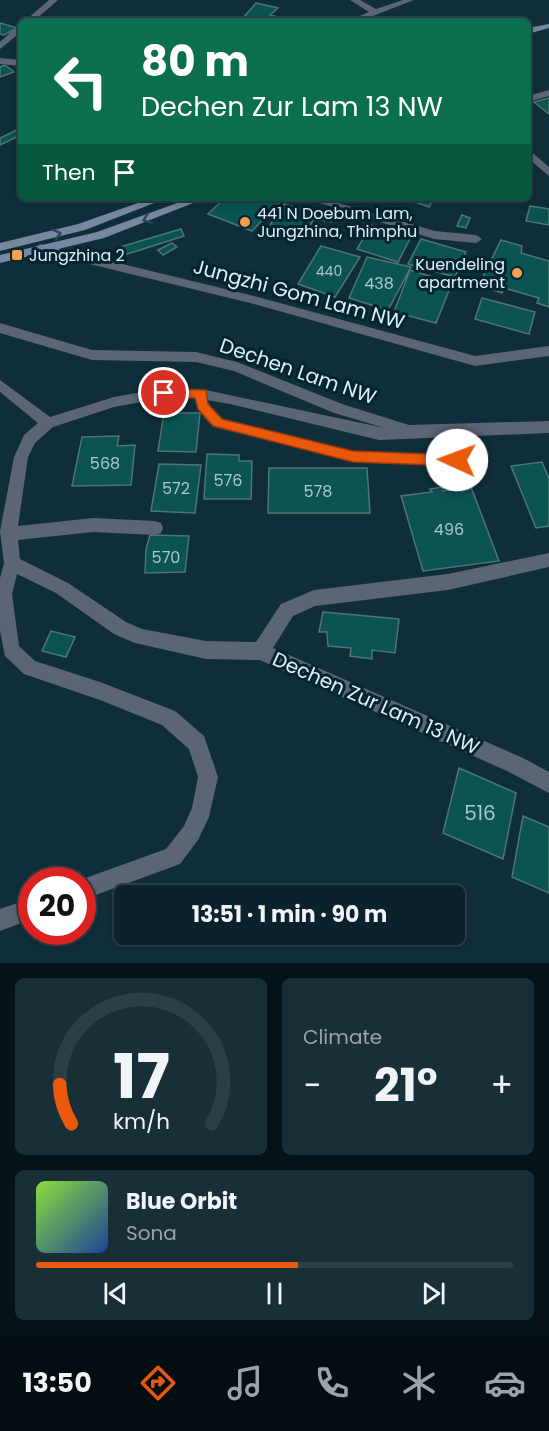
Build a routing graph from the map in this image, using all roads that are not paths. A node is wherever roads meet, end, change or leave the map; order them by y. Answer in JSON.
{"nodes":[{"id":1,"x":54,"y":0,"type":"edge"},
{"id":2,"x":354,"y":0,"type":"edge"},
{"id":3,"x":410,"y":0,"type":"edge"},
{"id":4,"x":375,"y":12,"type":"junction"},
{"id":5,"x":33,"y":18,"type":"edge"},
{"id":6,"x":360,"y":18,"type":"edge"},
{"id":7,"x":549,"y":26,"type":"edge"},
{"id":8,"x":531,"y":30,"type":"edge"},
{"id":9,"x":18,"y":31,"type":"edge"},
{"id":10,"x":549,"y":36,"type":"edge"},
{"id":11,"x":531,"y":39,"type":"edge"},
{"id":12,"x":0,"y":46,"type":"edge"},
{"id":13,"x":0,"y":61,"type":"edge"},
{"id":14,"x":18,"y":63,"type":"edge"},
{"id":15,"x":549,"y":93,"type":"edge"},
{"id":16,"x":531,"y":98,"type":"edge"},
{"id":17,"x":531,"y":155,"type":"edge"},
{"id":18,"x":549,"y":173,"type":"edge"},
{"id":19,"x":154,"y":201,"type":"edge"},
{"id":20,"x":193,"y":201,"type":"edge"},
{"id":21,"x":319,"y":201,"type":"edge"},
{"id":22,"x":476,"y":239,"type":"dead end"},
{"id":23,"x":0,"y":247,"type":"edge"},
{"id":24,"x":40,"y":248,"type":"junction"},
{"id":25,"x":0,"y":259,"type":"edge"},
{"id":26,"x":0,"y":328,"type":"edge"},
{"id":27,"x":549,"y":351,"type":"edge"},
{"id":28,"x":0,"y":385,"type":"edge"},
{"id":29,"x":201,"y":394,"type":"junction"},
{"id":30,"x":48,"y":423,"type":"junction"},
{"id":31,"x":549,"y":427,"type":"edge"},
{"id":32,"x":409,"y":432,"type":"junction"},
{"id":33,"x":457,"y":460,"type":"dead end"},
{"id":34,"x":155,"y":528,"type":"dead end"},
{"id":35,"x":4,"y":537,"type":"edge"},
{"id":36,"x":549,"y":560,"type":"edge"},
{"id":37,"x":12,"y":563,"type":"junction"},
{"id":38,"x":261,"y":651,"type":"junction"},
{"id":39,"x":549,"y":783,"type":"edge"},
{"id":40,"x":96,"y":885,"type":"edge"},
{"id":41,"x":18,"y":913,"type":"edge"},
{"id":42,"x":0,"y":920,"type":"edge"}],
"edges":[{"from":1,"to":5,"type":"street"},
{"from":2,"to":4,"type":"street"},
{"from":3,"to":4,"type":"street"},
{"from":4,"to":6,"type":"street"},
{"from":7,"to":8,"type":"main road"},
{"from":9,"to":12,"type":"street"},
{"from":10,"to":11,"type":"main road"},
{"from":13,"to":14,"type":"street"},
{"from":15,"to":16,"type":"street"},
{"from":17,"to":18,"type":"street"},
{"from":23,"to":19,"type":"main road","one_way":true},
{"from":20,"to":24,"type":"main road","one_way":true},
{"from":21,"to":22,"type":"street"},
{"from":24,"to":25,"type":"main road"},
{"from":24,"to":27,"type":"street","name":"Jungzhi Gom Lam NW"},
{"from":26,"to":32,"type":"street","name":"Dechen Lam NW"},
{"from":28,"to":30,"type":"street"},
{"from":29,"to":30,"type":"street"},
{"from":29,"to":32,"type":"street"},
{"from":29,"to":33,"type":"lane"},
{"from":30,"to":35,"type":"street"},
{"from":31,"to":32,"type":"street","name":"Dechen Lam NW"},
{"from":34,"to":35,"type":"street"},
{"from":35,"to":37,"type":"street"},
{"from":36,"to":38,"type":"street","name":"Dechen Zur Lam 13 NW"},
{"from":37,"to":38,"type":"street"},
{"from":37,"to":40,"type":"street"},
{"from":38,"to":39,"type":"street","name":"Dechen Zur Lam 13 NW"},
{"from":41,"to":42,"type":"street"}]}
